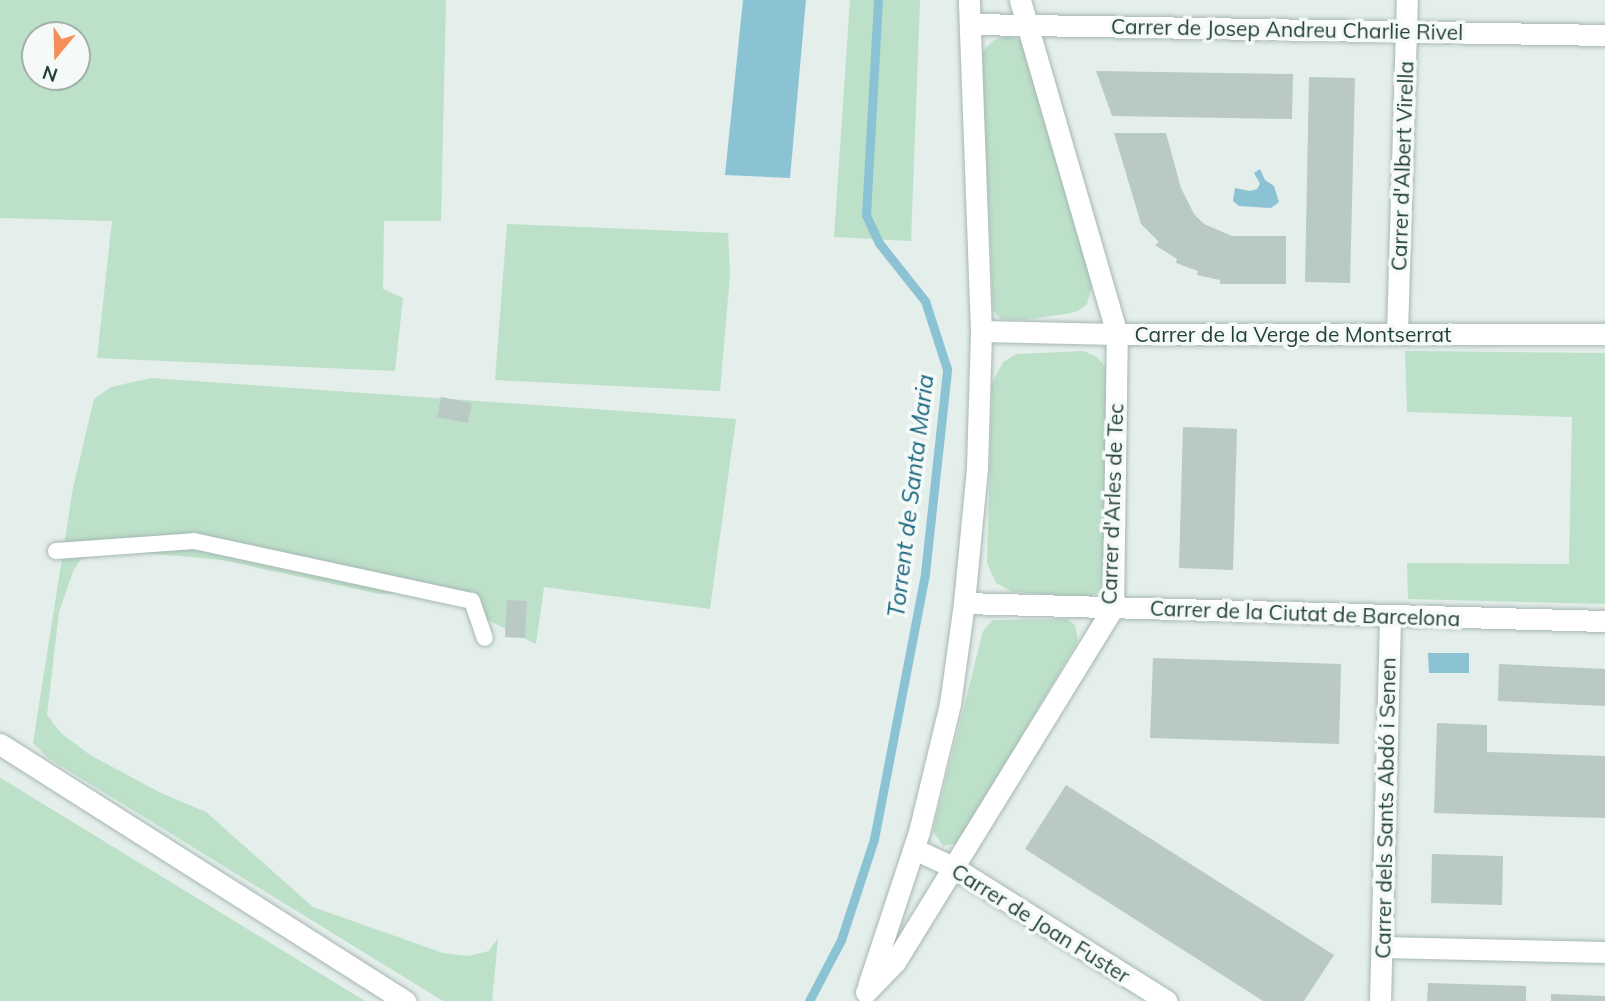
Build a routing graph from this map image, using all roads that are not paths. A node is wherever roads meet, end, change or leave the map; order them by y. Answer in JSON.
{"nodes":[{"id":1,"x":969,"y":0,"type":"edge"},
{"id":2,"x":1020,"y":0,"type":"edge"},
{"id":3,"x":1407,"y":0,"type":"edge"},
{"id":4,"x":970,"y":24,"type":"junction"},
{"id":5,"x":1026,"y":25,"type":"junction"},
{"id":6,"x":1406,"y":32,"type":"junction"},
{"id":7,"x":1605,"y":35,"type":"edge"},
{"id":8,"x":981,"y":331,"type":"junction"},
{"id":9,"x":1397,"y":333,"type":"junction"},
{"id":10,"x":1117,"y":334,"type":"junction"},
{"id":11,"x":1605,"y":334,"type":"edge"},
{"id":12,"x":56,"y":551,"type":"dead end"},
{"id":13,"x":964,"y":603,"type":"junction"},
{"id":14,"x":1113,"y":608,"type":"junction"},
{"id":15,"x":1390,"y":616,"type":"junction"},
{"id":16,"x":1605,"y":621,"type":"edge"},
{"id":17,"x":485,"y":638,"type":"dead end"},
{"id":18,"x":0,"y":744,"type":"edge"},
{"id":19,"x":914,"y":849,"type":"junction"},
{"id":20,"x":953,"y":867,"type":"junction"},
{"id":21,"x":1382,"y":947,"type":"junction"},
{"id":22,"x":1605,"y":952,"type":"edge"},
{"id":23,"x":864,"y":996,"type":"edge"},
{"id":24,"x":405,"y":1001,"type":"edge"},
{"id":25,"x":1167,"y":1001,"type":"edge"},
{"id":26,"x":1380,"y":1001,"type":"edge"}],
"edges":[{"from":1,"to":4,"type":"street","name":"Carrer d'Arles de Tec"},
{"from":2,"to":5,"type":"street","name":"Carrer d'Arles de Tec"},
{"from":3,"to":6,"type":"street","name":"Carrer d'Albert Virella"},
{"from":4,"to":5,"type":"street","name":"Carrer de Josep Andreu Charlie Rivel"},
{"from":4,"to":8,"type":"street","name":"Carrer d'Arles de Tec"},
{"from":5,"to":6,"type":"street","name":"Carrer de Josep Andreu Charlie Rivel"},
{"from":5,"to":10,"type":"street","name":"Carrer d'Arles de Tec"},
{"from":6,"to":7,"type":"street","name":"Carrer de Josep Andreu Charlie Rivel"},
{"from":6,"to":9,"type":"street","name":"Carrer d'Albert Virella"},
{"from":8,"to":10,"type":"street","name":"Carrer de la Verge de Montserrat"},
{"from":8,"to":13,"type":"street","name":"Carrer d'Arles de Tec"},
{"from":9,"to":10,"type":"street","name":"Carrer de la Verge de Montserrat"},
{"from":9,"to":11,"type":"street","name":"Carrer de la Verge de Montserrat"},
{"from":10,"to":14,"type":"street","name":"Carrer d'Arles de Tec"},
{"from":12,"to":17,"type":"lane"},
{"from":13,"to":14,"type":"street","name":"Carrer de la Ciutat de Barcelona"},
{"from":13,"to":19,"type":"street","name":"Carrer d'Arles de Tec"},
{"from":14,"to":15,"type":"street","name":"Carrer de la Ciutat de Barcelona"},
{"from":14,"to":20,"type":"street","name":"Carrer d'Arles de Tec"},
{"from":15,"to":16,"type":"street","name":"Carrer de la Ciutat de Barcelona"},
{"from":15,"to":21,"type":"street","name":"Carrer dels Sants Abdó i Senen"},
{"from":18,"to":24,"type":"street"},
{"from":19,"to":20,"type":"street","name":"Carrer de Joan Fuster"},
{"from":19,"to":23,"type":"street","name":"Carrer d'Arles de Tec"},
{"from":20,"to":23,"type":"street","name":"Carrer d'Arles de Tec"},
{"from":20,"to":25,"type":"street","name":"Carrer de Joan Fuster"},
{"from":21,"to":22,"type":"street"},
{"from":21,"to":26,"type":"street","name":"Carrer dels Sants Abdó i Senen"}]}
